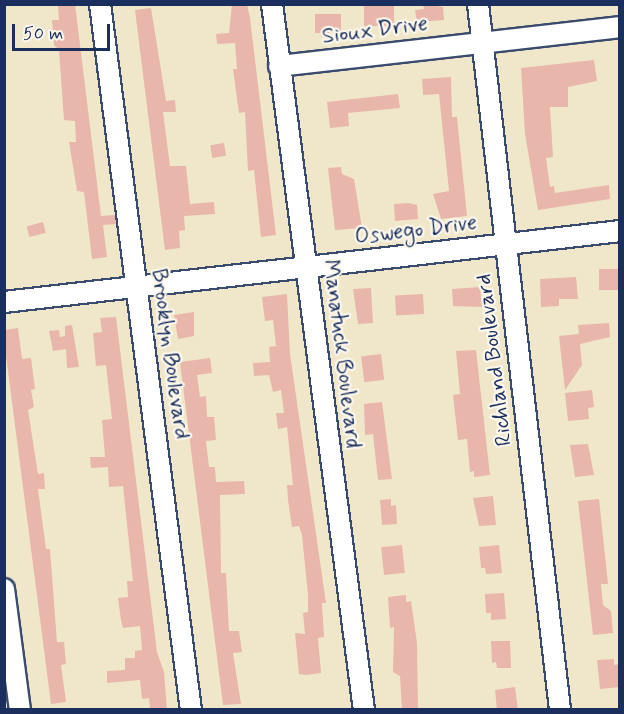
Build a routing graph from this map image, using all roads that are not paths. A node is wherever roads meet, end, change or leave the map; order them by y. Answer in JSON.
{"nodes":[{"id":1,"x":100,"y":4,"type":"edge"},
{"id":2,"x":272,"y":4,"type":"edge"},
{"id":3,"x":478,"y":4,"type":"edge"},
{"id":4,"x":620,"y":27,"type":"edge"},
{"id":5,"x":482,"y":43,"type":"junction"},
{"id":6,"x":279,"y":66,"type":"junction"},
{"id":7,"x":620,"y":231,"type":"edge"},
{"id":8,"x":505,"y":244,"type":"junction"},
{"id":9,"x":306,"y":269,"type":"junction"},
{"id":10,"x":138,"y":288,"type":"junction"},
{"id":11,"x":4,"y":302,"type":"edge"},
{"id":12,"x":4,"y":589,"type":"edge"},
{"id":13,"x":20,"y":710,"type":"edge"},
{"id":14,"x":191,"y":710,"type":"edge"},
{"id":15,"x":364,"y":710,"type":"edge"},
{"id":16,"x":560,"y":710,"type":"edge"}],
"edges":[{"from":1,"to":10,"type":"street","name":"Brooklyn Boulevard"},
{"from":2,"to":6,"type":"street","name":"Manatuck Boulevard"},
{"from":3,"to":5,"type":"street","name":"Richland Boulevard"},
{"from":4,"to":5,"type":"street","name":"Sioux Drive"},
{"from":5,"to":6,"type":"street","name":"Sioux Drive"},
{"from":5,"to":8,"type":"street","name":"Richland Boulevard"},
{"from":6,"to":9,"type":"street","name":"Manatuck Boulevard"},
{"from":7,"to":8,"type":"street","name":"Oswego Drive"},
{"from":8,"to":9,"type":"street","name":"Oswego Drive"},
{"from":8,"to":16,"type":"street","name":"Richland Boulevard"},
{"from":9,"to":10,"type":"street","name":"Oswego Drive"},
{"from":9,"to":15,"type":"street","name":"Manatuck Boulevard"},
{"from":10,"to":11,"type":"street","name":"Oswego Drive"},
{"from":10,"to":14,"type":"street","name":"Brooklyn Boulevard"},
{"from":12,"to":13,"type":"street"}]}
